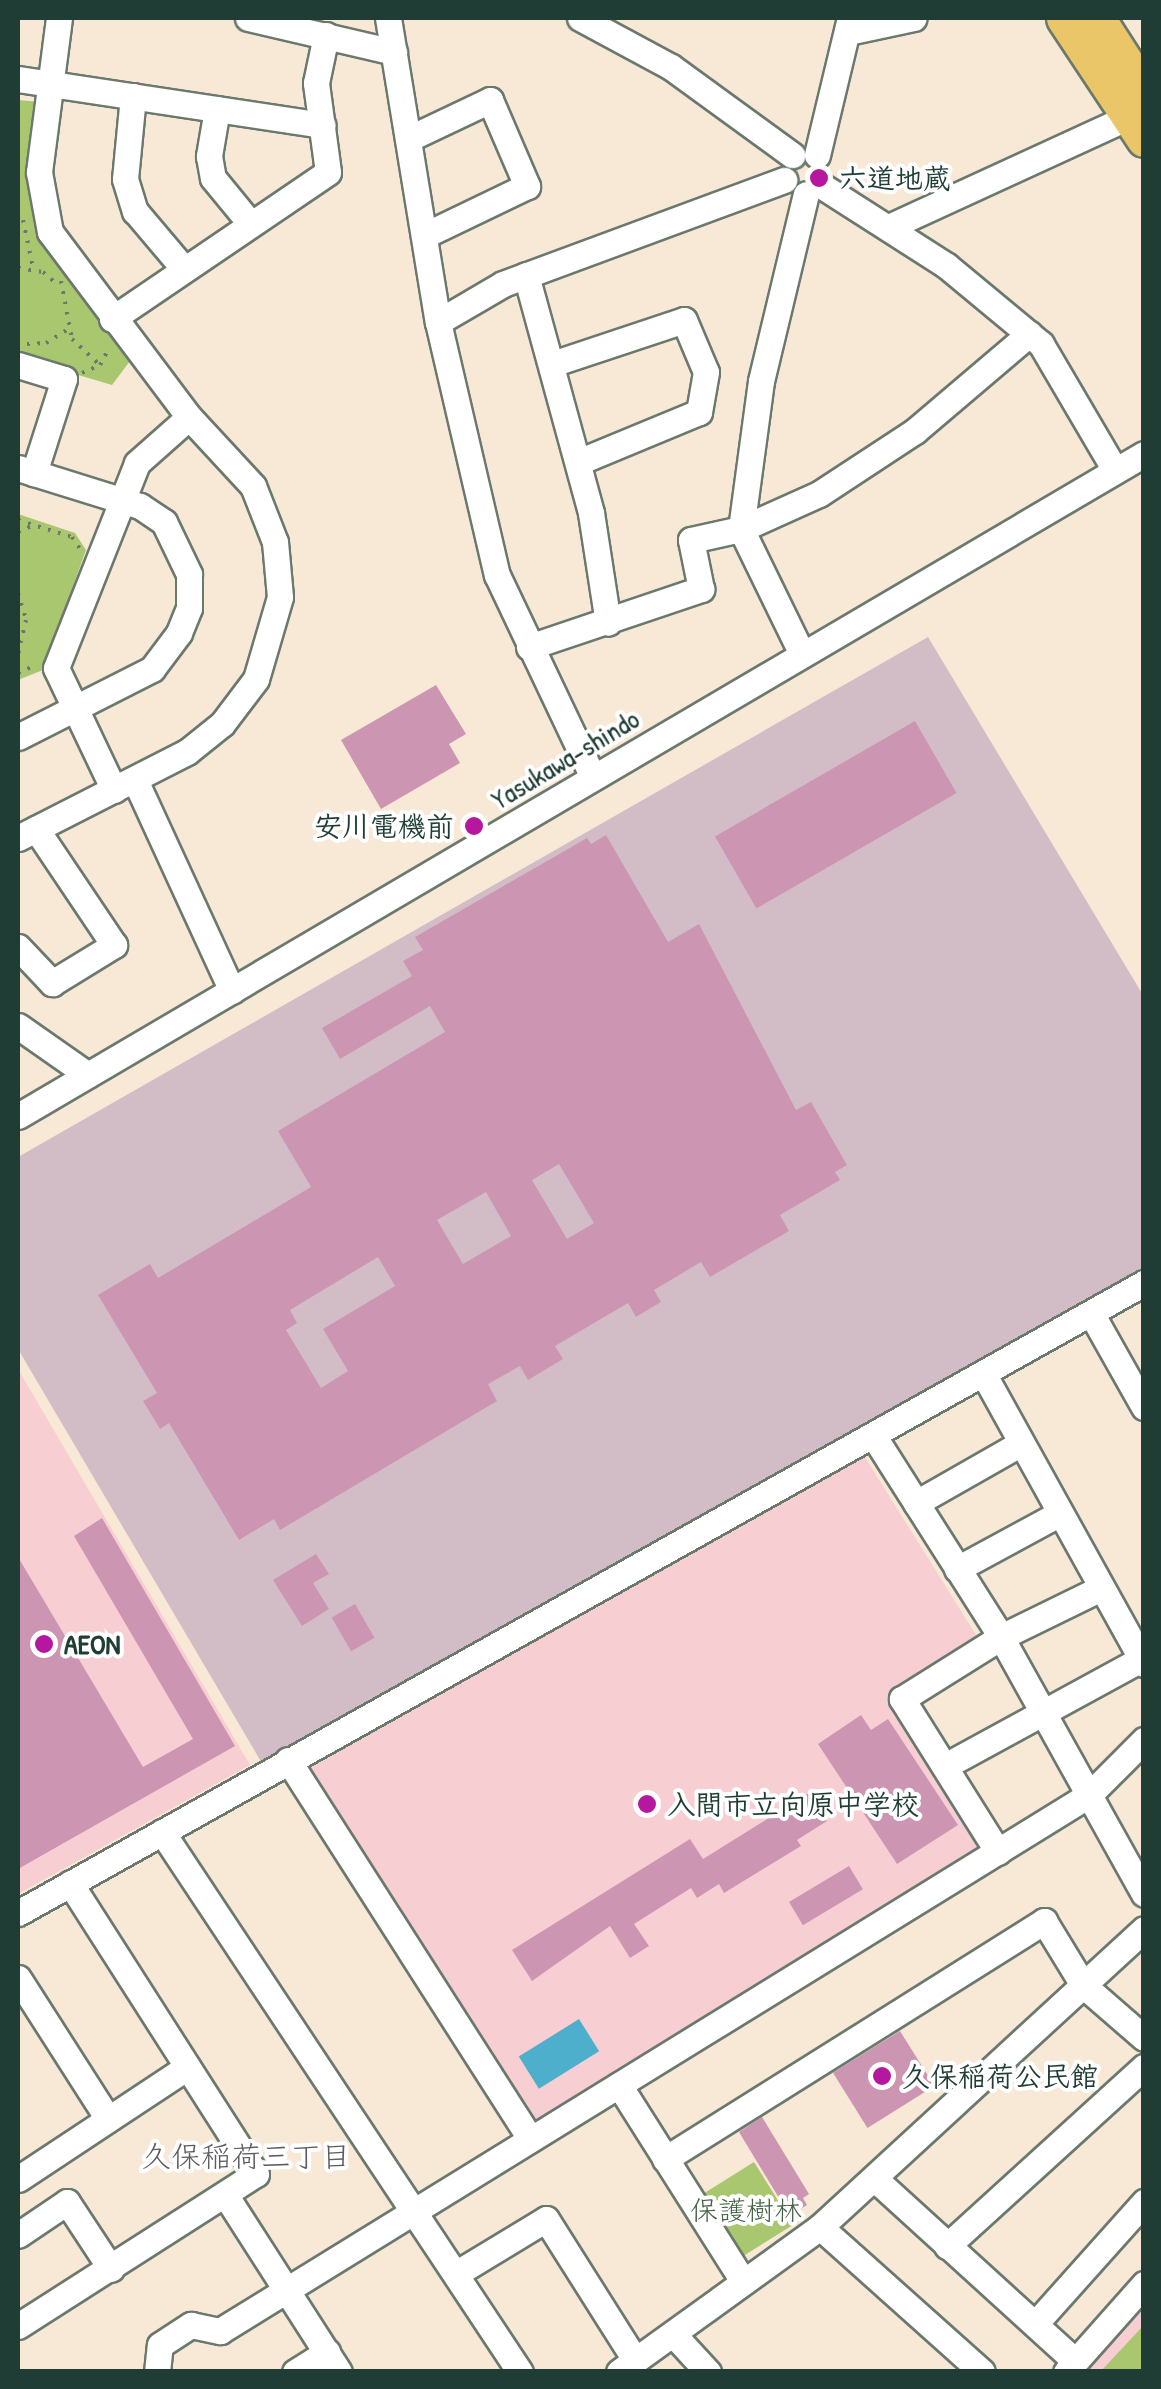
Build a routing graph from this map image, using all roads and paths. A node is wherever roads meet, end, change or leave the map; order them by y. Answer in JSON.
{"nodes":[{"id":1,"x":59,"y":18,"type":"edge"},
{"id":2,"x":248,"y":18,"type":"edge"},
{"id":3,"x":388,"y":18,"type":"edge"},
{"id":4,"x":580,"y":18,"type":"edge"},
{"id":5,"x":914,"y":18,"type":"edge"},
{"id":6,"x":1064,"y":18,"type":"edge"},
{"id":7,"x":1097,"y":18,"type":"edge"},
{"id":8,"x":849,"y":25,"type":"edge"},
{"id":9,"x":326,"y":35,"type":"junction"},
{"id":10,"x":1134,"y":50,"type":"edge"},
{"id":11,"x":394,"y":52,"type":"junction"},
{"id":12,"x":18,"y":79,"type":"edge"},
{"id":13,"x":52,"y":85,"type":"junction"},
{"id":14,"x":132,"y":96,"type":"junction"},
{"id":15,"x":216,"y":109,"type":"junction"},
{"id":16,"x":1139,"y":115,"type":"edge"},
{"id":17,"x":323,"y":125,"type":"junction"},
{"id":18,"x":408,"y":139,"type":"junction"},
{"id":19,"x":804,"y":174,"type":"junction"},
{"id":20,"x":250,"y":224,"type":"junction"},
{"id":21,"x":889,"y":227,"type":"junction"},
{"id":22,"x":425,"y":235,"type":"junction"},
{"id":23,"x":18,"y":268,"type":"edge"},
{"id":24,"x":184,"y":269,"type":"junction"},
{"id":25,"x":526,"y":275,"type":"junction"},
{"id":26,"x":65,"y":276,"type":"junction"},
{"id":27,"x":114,"y":321,"type":"junction"},
{"id":28,"x":438,"y":322,"type":"junction"},
{"id":29,"x":68,"y":329,"type":"junction"},
{"id":30,"x":1029,"y":334,"type":"junction"},
{"id":31,"x":18,"y":342,"type":"edge"},
{"id":32,"x":18,"y":364,"type":"edge"},
{"id":33,"x":552,"y":364,"type":"junction"},
{"id":34,"x":100,"y":365,"type":"junction"},
{"id":35,"x":77,"y":372,"type":"dead end"},
{"id":36,"x":189,"y":418,"type":"junction"},
{"id":37,"x":1144,"y":454,"type":"edge"},
{"id":38,"x":578,"y":462,"type":"junction"},
{"id":39,"x":26,"y":470,"type":"edge"},
{"id":40,"x":1115,"y":470,"type":"junction"},
{"id":41,"x":122,"y":500,"type":"junction"},
{"id":42,"x":18,"y":520,"type":"edge"},
{"id":43,"x":34,"y":525,"type":"junction"},
{"id":44,"x":741,"y":529,"type":"junction"},
{"id":45,"x":18,"y":532,"type":"edge"},
{"id":46,"x":74,"y":566,"type":"dead end"},
{"id":47,"x":18,"y":593,"type":"edge"},
{"id":48,"x":18,"y":603,"type":"edge"},
{"id":49,"x":23,"y":610,"type":"junction"},
{"id":50,"x":608,"y":623,"type":"junction"},
{"id":51,"x":530,"y":647,"type":"junction"},
{"id":52,"x":43,"y":648,"type":"dead end"},
{"id":53,"x":18,"y":654,"type":"edge"},
{"id":54,"x":802,"y":654,"type":"junction"},
{"id":55,"x":18,"y":673,"type":"edge"},
{"id":56,"x":74,"y":709,"type":"junction"},
{"id":57,"x":18,"y":737,"type":"edge"},
{"id":58,"x":593,"y":777,"type":"junction"},
{"id":59,"x":125,"y":785,"type":"junction"},
{"id":60,"x":27,"y":834,"type":"edge"},
{"id":61,"x":18,"y":947,"type":"edge"},
{"id":62,"x":232,"y":991,"type":"junction"},
{"id":63,"x":18,"y":1026,"type":"edge"},
{"id":64,"x":88,"y":1075,"type":"junction"},
{"id":65,"x":18,"y":1116,"type":"edge"},
{"id":66,"x":1144,"y":1283,"type":"edge"},
{"id":67,"x":1090,"y":1313,"type":"junction"},
{"id":68,"x":983,"y":1373,"type":"junction"},
{"id":69,"x":1144,"y":1407,"type":"edge"},
{"id":70,"x":873,"y":1435,"type":"junction"},
{"id":71,"x":1021,"y":1443,"type":"junction"},
{"id":72,"x":916,"y":1503,"type":"junction"},
{"id":73,"x":1060,"y":1513,"type":"junction"},
{"id":74,"x":958,"y":1569,"type":"junction"},
{"id":75,"x":1102,"y":1588,"type":"junction"},
{"id":76,"x":1001,"y":1638,"type":"junction"},
{"id":77,"x":1142,"y":1662,"type":"edge"},
{"id":78,"x":1042,"y":1710,"type":"junction"},
{"id":79,"x":1144,"y":1740,"type":"edge"},
{"id":80,"x":288,"y":1760,"type":"junction"},
{"id":81,"x":944,"y":1766,"type":"junction"},
{"id":82,"x":1089,"y":1795,"type":"junction"},
{"id":83,"x":162,"y":1832,"type":"junction"},
{"id":84,"x":998,"y":1852,"type":"junction"},
{"id":85,"x":70,"y":1883,"type":"junction"},
{"id":86,"x":1144,"y":1894,"type":"edge"},
{"id":87,"x":18,"y":1913,"type":"edge"},
{"id":88,"x":1144,"y":1929,"type":"edge"},
{"id":89,"x":18,"y":1978,"type":"edge"},
{"id":90,"x":1083,"y":1985,"type":"junction"},
{"id":91,"x":1144,"y":2038,"type":"edge"},
{"id":92,"x":188,"y":2067,"type":"junction"},
{"id":93,"x":1144,"y":2067,"type":"edge"},
{"id":94,"x":619,"y":2086,"type":"junction"},
{"id":95,"x":108,"y":2119,"type":"junction"},
{"id":96,"x":530,"y":2139,"type":"junction"},
{"id":97,"x":665,"y":2159,"type":"junction"},
{"id":98,"x":18,"y":2179,"type":"edge"},
{"id":99,"x":875,"y":2179,"type":"junction"},
{"id":100,"x":226,"y":2196,"type":"junction"},
{"id":101,"x":1144,"y":2202,"type":"edge"},
{"id":102,"x":414,"y":2210,"type":"junction"},
{"id":103,"x":820,"y":2227,"type":"junction"},
{"id":104,"x":18,"y":2235,"type":"edge"},
{"id":105,"x":947,"y":2246,"type":"junction"},
{"id":106,"x":111,"y":2268,"type":"junction"},
{"id":107,"x":457,"y":2273,"type":"junction"},
{"id":108,"x":743,"y":2281,"type":"junction"},
{"id":109,"x":1144,"y":2284,"type":"edge"},
{"id":110,"x":287,"y":2289,"type":"junction"},
{"id":111,"x":1035,"y":2324,"type":"junction"},
{"id":112,"x":18,"y":2326,"type":"edge"},
{"id":113,"x":673,"y":2334,"type":"junction"},
{"id":114,"x":333,"y":2362,"type":"edge"},
{"id":115,"x":627,"y":2366,"type":"edge"},
{"id":116,"x":1070,"y":2366,"type":"edge"},
{"id":117,"x":157,"y":2372,"type":"edge"},
{"id":118,"x":296,"y":2372,"type":"edge"},
{"id":119,"x":520,"y":2372,"type":"edge"},
{"id":120,"x":708,"y":2372,"type":"edge"},
{"id":121,"x":982,"y":2372,"type":"edge"}],
"edges":[{"from":1,"to":13,"type":"street"},
{"from":2,"to":9,"type":"street"},
{"from":3,"to":11,"type":"street"},
{"from":4,"to":19,"type":"street"},
{"from":5,"to":8,"type":"street"},
{"from":6,"to":16,"type":"highway"},
{"from":7,"to":10,"type":"highway"},
{"from":8,"to":19,"type":"street"},
{"from":9,"to":11,"type":"street"},
{"from":9,"to":17,"type":"street"},
{"from":10,"to":16,"type":"highway"},
{"from":11,"to":18,"type":"street"},
{"from":12,"to":13,"type":"street"},
{"from":13,"to":14,"type":"street"},
{"from":13,"to":26,"type":"street"},
{"from":14,"to":15,"type":"street"},
{"from":14,"to":24,"type":"street"},
{"from":15,"to":17,"type":"street"},
{"from":15,"to":20,"type":"street"},
{"from":16,"to":21,"type":"street"},
{"from":17,"to":20,"type":"street"},
{"from":18,"to":22,"type":"street"},
{"from":18,"to":22,"type":"street"},
{"from":19,"to":21,"type":"street"},
{"from":19,"to":25,"type":"street"},
{"from":19,"to":44,"type":"street"},
{"from":20,"to":24,"type":"street"},
{"from":21,"to":30,"type":"street"},
{"from":22,"to":28,"type":"street"},
{"from":23,"to":26,"type":"path"},
{"from":24,"to":27,"type":"street"},
{"from":25,"to":28,"type":"street"},
{"from":25,"to":33,"type":"street"},
{"from":26,"to":27,"type":"street"},
{"from":26,"to":29,"type":"path"},
{"from":27,"to":34,"type":"path"},
{"from":27,"to":36,"type":"street"},
{"from":28,"to":51,"type":"street"},
{"from":29,"to":31,"type":"path"},
{"from":29,"to":34,"type":"path"},
{"from":30,"to":40,"type":"street"},
{"from":30,"to":44,"type":"street"},
{"from":32,"to":39,"type":"street"},
{"from":33,"to":38,"type":"street"},
{"from":33,"to":38,"type":"street"},
{"from":34,"to":35,"type":"path"},
{"from":36,"to":41,"type":"street"},
{"from":36,"to":59,"type":"street"},
{"from":37,"to":40,"type":"street","name":"Yasukawa-shindo"},
{"from":38,"to":50,"type":"street"},
{"from":39,"to":41,"type":"street"},
{"from":40,"to":54,"type":"street","name":"Yasukawa-shindo"},
{"from":41,"to":56,"type":"street"},
{"from":41,"to":56,"type":"street"},
{"from":42,"to":43,"type":"path"},
{"from":43,"to":45,"type":"path"},
{"from":43,"to":46,"type":"path"},
{"from":44,"to":50,"type":"street"},
{"from":44,"to":54,"type":"street"},
{"from":47,"to":49,"type":"path"},
{"from":48,"to":49,"type":"path"},
{"from":49,"to":53,"type":"path"},
{"from":50,"to":51,"type":"street"},
{"from":51,"to":58,"type":"street"},
{"from":52,"to":55,"type":"path"},
{"from":54,"to":58,"type":"street","name":"Yasukawa-shindo"},
{"from":56,"to":57,"type":"street"},
{"from":56,"to":59,"type":"street"},
{"from":58,"to":62,"type":"street","name":"Yasukawa-shindo"},
{"from":59,"to":60,"type":"street"},
{"from":59,"to":62,"type":"street"},
{"from":60,"to":61,"type":"street"},
{"from":62,"to":64,"type":"street","name":"Yasukawa-shindo"},
{"from":63,"to":64,"type":"street"},
{"from":64,"to":65,"type":"street","name":"Yasukawa-shindo"},
{"from":66,"to":67,"type":"street"},
{"from":67,"to":68,"type":"street"},
{"from":67,"to":69,"type":"street"},
{"from":68,"to":70,"type":"street"},
{"from":68,"to":71,"type":"street"},
{"from":70,"to":72,"type":"street"},
{"from":70,"to":80,"type":"street"},
{"from":71,"to":72,"type":"street"},
{"from":71,"to":73,"type":"street"},
{"from":72,"to":74,"type":"street"},
{"from":73,"to":74,"type":"street"},
{"from":73,"to":75,"type":"street"},
{"from":74,"to":76,"type":"street"},
{"from":75,"to":76,"type":"street"},
{"from":75,"to":77,"type":"street"},
{"from":76,"to":78,"type":"street"},
{"from":76,"to":81,"type":"street"},
{"from":77,"to":78,"type":"street"},
{"from":78,"to":81,"type":"street"},
{"from":78,"to":82,"type":"street"},
{"from":79,"to":82,"type":"street"},
{"from":80,"to":83,"type":"street"},
{"from":80,"to":96,"type":"street"},
{"from":81,"to":84,"type":"street"},
{"from":82,"to":84,"type":"street"},
{"from":82,"to":86,"type":"street"},
{"from":83,"to":85,"type":"street"},
{"from":83,"to":102,"type":"street"},
{"from":84,"to":94,"type":"street"},
{"from":85,"to":87,"type":"street"},
{"from":85,"to":92,"type":"street"},
{"from":88,"to":90,"type":"street"},
{"from":89,"to":95,"type":"street"},
{"from":90,"to":91,"type":"street"},
{"from":90,"to":97,"type":"street"},
{"from":90,"to":99,"type":"street"},
{"from":92,"to":95,"type":"street"},
{"from":92,"to":100,"type":"street"},
{"from":93,"to":105,"type":"street"},
{"from":94,"to":96,"type":"street"},
{"from":94,"to":97,"type":"street"},
{"from":95,"to":98,"type":"street"},
{"from":96,"to":102,"type":"street"},
{"from":97,"to":108,"type":"street"},
{"from":99,"to":103,"type":"street"},
{"from":99,"to":105,"type":"street"},
{"from":100,"to":106,"type":"street"},
{"from":100,"to":110,"type":"street"},
{"from":101,"to":111,"type":"street"},
{"from":102,"to":107,"type":"street"},
{"from":102,"to":110,"type":"street"},
{"from":103,"to":108,"type":"street"},
{"from":103,"to":121,"type":"street"},
{"from":104,"to":106,"type":"street"},
{"from":105,"to":111,"type":"street"},
{"from":106,"to":112,"type":"street"},
{"from":107,"to":115,"type":"street"},
{"from":107,"to":119,"type":"street"},
{"from":108,"to":113,"type":"street"},
{"from":109,"to":116,"type":"street"},
{"from":110,"to":114,"type":"street"},
{"from":110,"to":117,"type":"street"},
{"from":111,"to":116,"type":"street"},
{"from":113,"to":115,"type":"street"},
{"from":113,"to":120,"type":"street"},
{"from":114,"to":118,"type":"street"}]}
